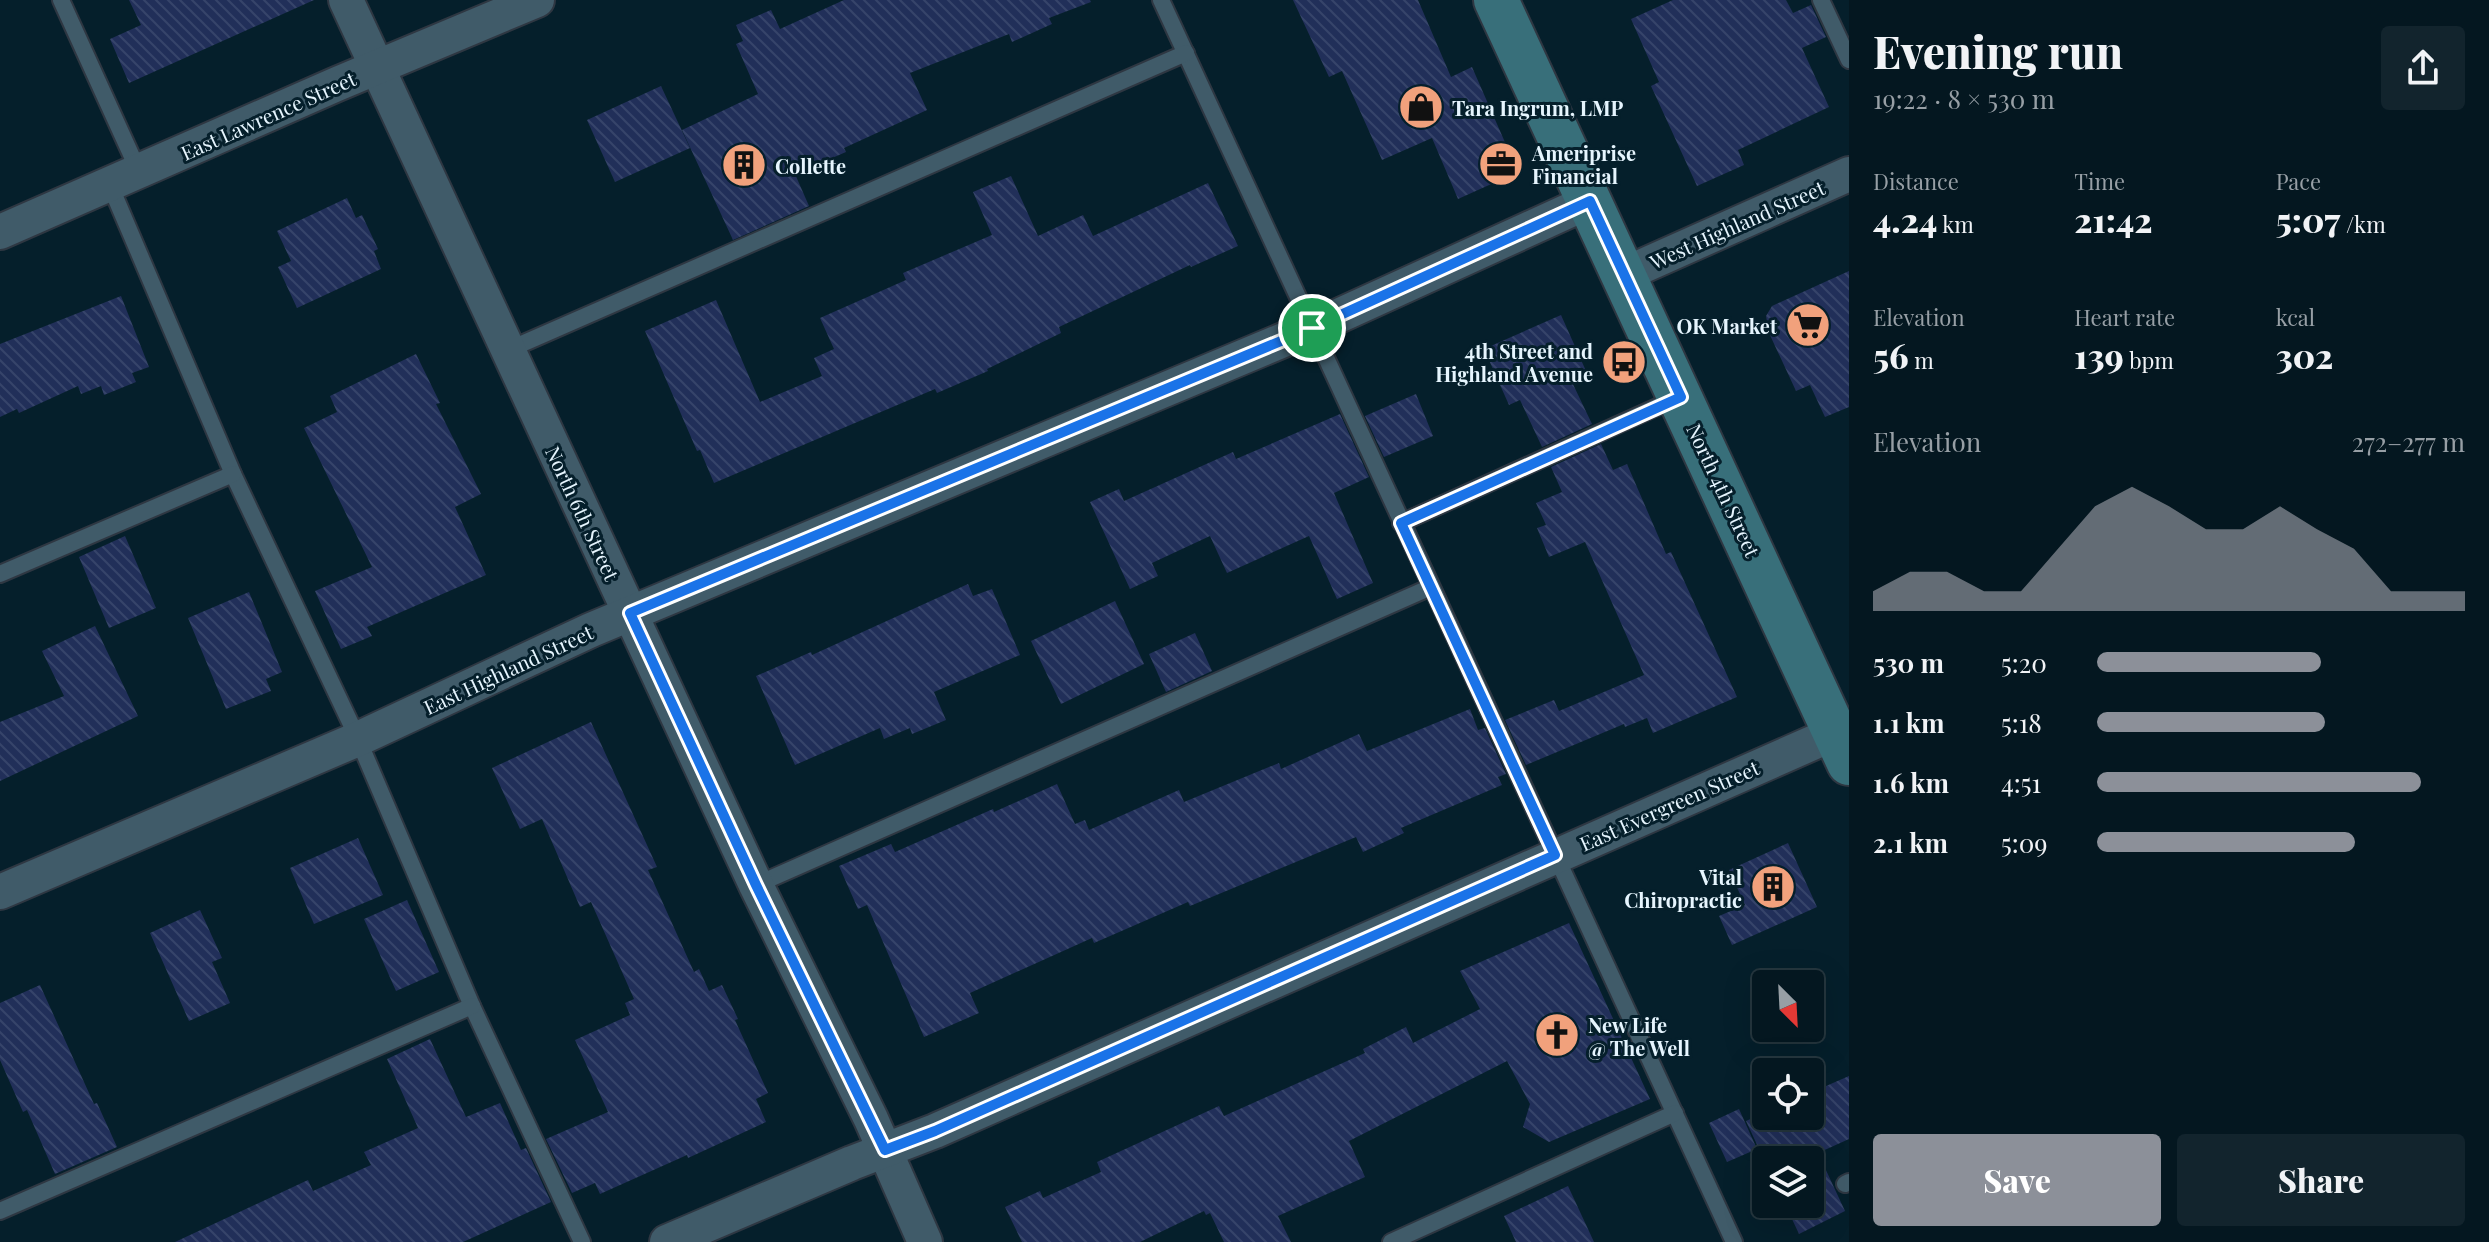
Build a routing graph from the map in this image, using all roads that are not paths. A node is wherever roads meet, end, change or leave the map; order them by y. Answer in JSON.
{"nodes":[{"id":1,"x":61,"y":0,"type":"edge"},
{"id":2,"x":346,"y":0,"type":"edge"},
{"id":3,"x":537,"y":0,"type":"edge"},
{"id":4,"x":1161,"y":0,"type":"edge"},
{"id":5,"x":1496,"y":0,"type":"edge"},
{"id":6,"x":1821,"y":0,"type":"edge"},
{"id":7,"x":1186,"y":53,"type":"junction"},
{"id":8,"x":1849,"y":60,"type":"edge"},
{"id":9,"x":377,"y":68,"type":"junction"},
{"id":10,"x":1849,"y":174,"type":"edge"},
{"id":11,"x":124,"y":179,"type":"junction"},
{"id":12,"x":1590,"y":201,"type":"junction"},
{"id":13,"x":0,"y":232,"type":"edge"},
{"id":14,"x":1625,"y":274,"type":"junction"},
{"id":15,"x":1312,"y":328,"type":"junction"},
{"id":16,"x":508,"y":350,"type":"junction"},
{"id":17,"x":1681,"y":397,"type":"junction"},
{"id":18,"x":233,"y":474,"type":"junction"},
{"id":19,"x":1401,"y":523,"type":"junction"},
{"id":20,"x":0,"y":574,"type":"edge"},
{"id":21,"x":1431,"y":587,"type":"junction"},
{"id":22,"x":630,"y":613,"type":"junction"},
{"id":23,"x":358,"y":739,"type":"junction"},
{"id":24,"x":1842,"y":748,"type":"edge"},
{"id":25,"x":1555,"y":855,"type":"junction"},
{"id":26,"x":756,"y":885,"type":"junction"},
{"id":27,"x":0,"y":892,"type":"edge"},
{"id":28,"x":472,"y":1006,"type":"junction"},
{"id":29,"x":1675,"y":1113,"type":"junction"},
{"id":30,"x":885,"y":1150,"type":"junction"},
{"id":31,"x":0,"y":1211,"type":"edge"},
{"id":32,"x":582,"y":1242,"type":"edge"},
{"id":33,"x":667,"y":1242,"type":"edge"},
{"id":34,"x":925,"y":1242,"type":"edge"},
{"id":35,"x":1391,"y":1242,"type":"edge"},
{"id":36,"x":1734,"y":1242,"type":"edge"}],
"edges":[{"from":1,"to":11,"type":"lane"},
{"from":2,"to":9,"type":"street","name":"North 6th Street"},
{"from":3,"to":9,"type":"street","name":"East Lawrence Street"},
{"from":4,"to":7,"type":"lane"},
{"from":5,"to":12,"type":"main road","name":"North 4th Street"},
{"from":6,"to":8,"type":"lane"},
{"from":7,"to":15,"type":"lane"},
{"from":7,"to":16,"type":"lane"},
{"from":9,"to":11,"type":"street","name":"East Lawrence Street"},
{"from":9,"to":16,"type":"street","name":"North 6th Street"},
{"from":10,"to":14,"type":"street","name":"West Highland Street"},
{"from":11,"to":13,"type":"street","name":"East Lawrence Street"},
{"from":11,"to":18,"type":"lane"},
{"from":12,"to":14,"type":"main road","name":"North 4th Street"},
{"from":12,"to":15,"type":"street","name":"East Highland Street"},
{"from":14,"to":17,"type":"main road","name":"North 4th Street"},
{"from":15,"to":19,"type":"lane"},
{"from":15,"to":22,"type":"street","name":"East Highland Street"},
{"from":16,"to":22,"type":"street","name":"North 6th Street"},
{"from":17,"to":19,"type":"lane"},
{"from":17,"to":24,"type":"main road","name":"North 4th Street"},
{"from":18,"to":20,"type":"lane"},
{"from":18,"to":23,"type":"lane"},
{"from":19,"to":21,"type":"lane"},
{"from":21,"to":25,"type":"lane"},
{"from":21,"to":26,"type":"lane"},
{"from":22,"to":23,"type":"street","name":"East Highland Street"},
{"from":22,"to":26,"type":"street","name":"North 6th Street"},
{"from":23,"to":27,"type":"street","name":"East Highland Street"},
{"from":23,"to":28,"type":"lane"},
{"from":24,"to":25,"type":"street","name":"East Evergreen Street"},
{"from":25,"to":29,"type":"lane"},
{"from":25,"to":30,"type":"street","name":"East Evergreen Street"},
{"from":26,"to":30,"type":"street","name":"North 6th Street"},
{"from":28,"to":31,"type":"lane"},
{"from":28,"to":32,"type":"lane"},
{"from":29,"to":35,"type":"lane"},
{"from":29,"to":36,"type":"lane"},
{"from":30,"to":33,"type":"street","name":"East Evergreen Street"},
{"from":30,"to":34,"type":"street","name":"North 6th Street"}]}
